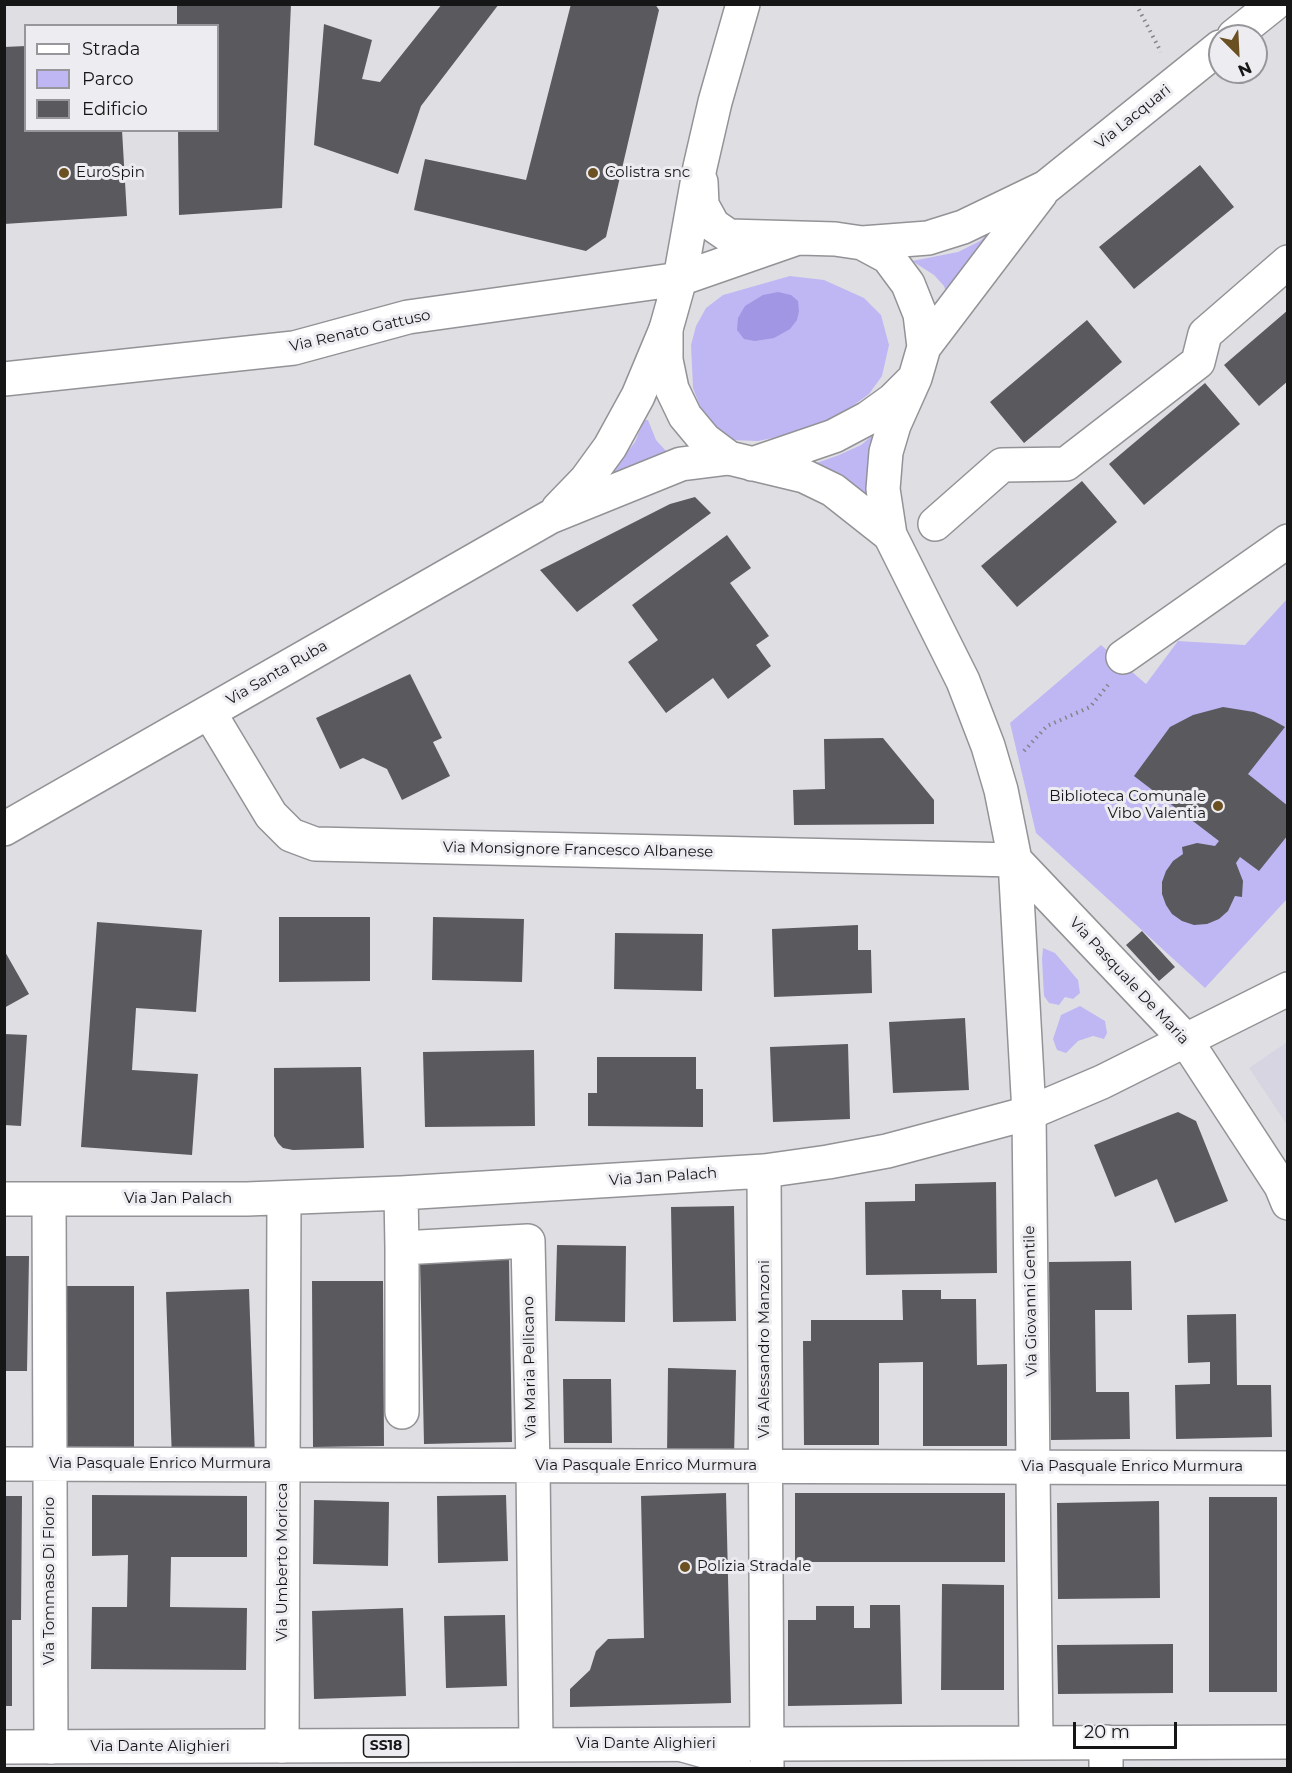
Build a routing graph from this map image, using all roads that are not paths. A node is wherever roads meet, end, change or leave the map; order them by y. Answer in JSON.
{"nodes":[{"id":1,"x":1274,"y":4,"type":"edge"},
{"id":2,"x":740,"y":7,"type":"edge"},
{"id":3,"x":1249,"y":24,"type":"edge"},
{"id":4,"x":1208,"y":57,"type":"edge"},
{"id":5,"x":700,"y":167,"type":"junction"},
{"id":6,"x":1046,"y":187,"type":"junction"},
{"id":7,"x":795,"y":239,"type":"junction"},
{"id":8,"x":862,"y":243,"type":"junction"},
{"id":9,"x":1287,"y":262,"type":"edge"},
{"id":10,"x":680,"y":279,"type":"junction"},
{"id":11,"x":666,"y":329,"type":"junction"},
{"id":12,"x":924,"y":347,"type":"junction"},
{"id":13,"x":915,"y":378,"type":"junction"},
{"id":14,"x":4,"y":379,"type":"edge"},
{"id":15,"x":741,"y":461,"type":"junction"},
{"id":16,"x":550,"y":517,"type":"junction"},
{"id":17,"x":935,"y":524,"type":"dead end"},
{"id":18,"x":890,"y":535,"type":"junction"},
{"id":19,"x":1287,"y":541,"type":"edge"},
{"id":20,"x":1123,"y":657,"type":"road end"},
{"id":21,"x":209,"y":712,"type":"junction"},
{"id":22,"x":4,"y":829,"type":"edge"},
{"id":23,"x":1015,"y":860,"type":"junction"},
{"id":24,"x":1287,"y":966,"type":"edge"},
{"id":25,"x":1287,"y":989,"type":"edge"},
{"id":26,"x":1258,"y":1003,"type":"junction"},
{"id":27,"x":1185,"y":1039,"type":"junction"},
{"id":28,"x":1029,"y":1113,"type":"junction"},
{"id":29,"x":764,"y":1171,"type":"junction"},
{"id":30,"x":401,"y":1193,"type":"junction"},
{"id":31,"x":284,"y":1198,"type":"junction"},
{"id":32,"x":4,"y":1199,"type":"edge"},
{"id":33,"x":49,"y":1199,"type":"junction"},
{"id":34,"x":1287,"y":1203,"type":"edge"},
{"id":35,"x":402,"y":1248,"type":"junction"},
{"id":36,"x":402,"y":1412,"type":"dead end"},
{"id":37,"x":4,"y":1464,"type":"edge"},
{"id":38,"x":50,"y":1464,"type":"junction"},
{"id":39,"x":283,"y":1465,"type":"junction"},
{"id":40,"x":533,"y":1466,"type":"junction"},
{"id":41,"x":765,"y":1466,"type":"junction"},
{"id":42,"x":1033,"y":1467,"type":"junction"},
{"id":43,"x":1287,"y":1468,"type":"edge"},
{"id":44,"x":1036,"y":1742,"type":"junction"},
{"id":45,"x":1287,"y":1742,"type":"edge"},
{"id":46,"x":679,"y":1743,"type":"junction"},
{"id":47,"x":866,"y":1743,"type":"junction"},
{"id":48,"x":536,"y":1744,"type":"junction"},
{"id":49,"x":282,"y":1746,"type":"junction"},
{"id":50,"x":4,"y":1747,"type":"edge"},
{"id":51,"x":51,"y":1747,"type":"junction"},
{"id":52,"x":1106,"y":1755,"type":"edge"},
{"id":53,"x":767,"y":1756,"type":"edge"},
{"id":54,"x":735,"y":1768,"type":"edge"},
{"id":55,"x":801,"y":1768,"type":"edge"}],
"edges":[{"from":1,"to":3,"type":"street"},
{"from":2,"to":5,"type":"street"},
{"from":4,"to":6,"type":"street","name":"Via Lacquari"},
{"from":5,"to":7,"type":"street"},
{"from":5,"to":10,"type":"street"},
{"from":6,"to":8,"type":"street","name":"Via Lacquari"},
{"from":6,"to":12,"type":"street","name":"Via Lacquari"},
{"from":7,"to":8,"type":"street"},
{"from":7,"to":10,"type":"street","name":"Via Renato Gattuso"},
{"from":8,"to":12,"type":"street"},
{"from":9,"to":17,"type":"street"},
{"from":10,"to":11,"type":"street"},
{"from":10,"to":14,"type":"street","name":"Via Renato Gattuso"},
{"from":11,"to":15,"type":"street"},
{"from":11,"to":16,"type":"street","name":"Via Santa Ruba"},
{"from":12,"to":13,"type":"street"},
{"from":13,"to":15,"type":"street"},
{"from":13,"to":18,"type":"street"},
{"from":15,"to":16,"type":"street","name":"Via Santa Ruba"},
{"from":15,"to":18,"type":"street"},
{"from":16,"to":21,"type":"street","name":"Via Santa Ruba"},
{"from":18,"to":23,"type":"street","name":"Via Giovanni Gentile"},
{"from":19,"to":20,"type":"street"},
{"from":21,"to":22,"type":"street","name":"Via Santa Ruba"},
{"from":21,"to":23,"type":"street","name":"Via Monsignore Francesco Albanese"},
{"from":23,"to":27,"type":"street","name":"Via Pasquale De Maria"},
{"from":23,"to":28,"type":"street","name":"Via Giovanni Gentile"},
{"from":24,"to":26,"type":"street"},
{"from":25,"to":26,"type":"street","name":"Via Jan Palach"},
{"from":26,"to":27,"type":"street","name":"Via Jan Palach"},
{"from":27,"to":28,"type":"street","name":"Via Jan Palach"},
{"from":27,"to":34,"type":"street","name":"Via Pasquale De Maria"},
{"from":28,"to":29,"type":"street","name":"Via Jan Palach"},
{"from":28,"to":42,"type":"street","name":"Via Giovanni Gentile"},
{"from":29,"to":30,"type":"street","name":"Via Jan Palach"},
{"from":29,"to":41,"type":"street","name":"Via Alessandro Manzoni"},
{"from":30,"to":31,"type":"street","name":"Via Jan Palach"},
{"from":30,"to":35,"type":"street"},
{"from":31,"to":33,"type":"street","name":"Via Jan Palach"},
{"from":31,"to":39,"type":"street","name":"Via Umberto Moricca"},
{"from":32,"to":33,"type":"street","name":"Via Jan Palach"},
{"from":33,"to":38,"type":"street","name":"Via Tommaso Di Florio"},
{"from":35,"to":36,"type":"street"},
{"from":35,"to":40,"type":"street","name":"Via Maria Pellicano"},
{"from":37,"to":38,"type":"street","name":"Via Pasquale Enrico Murmura"},
{"from":38,"to":39,"type":"street","name":"Via Pasquale Enrico Murmura"},
{"from":38,"to":51,"type":"street","name":"Via Tommaso Di Florio"},
{"from":39,"to":40,"type":"street","name":"Via Pasquale Enrico Murmura"},
{"from":39,"to":49,"type":"street","name":"Via Umberto Moricca"},
{"from":40,"to":41,"type":"street","name":"Via Pasquale Enrico Murmura"},
{"from":40,"to":48,"type":"street","name":"Via Maria Pellicano"},
{"from":41,"to":42,"type":"street","name":"Via Pasquale Enrico Murmura"},
{"from":41,"to":53,"type":"street","name":"Via Alessandro Manzoni"},
{"from":42,"to":43,"type":"street","name":"Via Pasquale Enrico Murmura"},
{"from":42,"to":44,"type":"street","name":"Via Giovanni Gentile"},
{"from":44,"to":47,"type":"street","name":"Via Dante Alighieri","number":"SS18"},
{"from":44,"to":52,"type":"street","name":"Via Dante Alighieri","number":"SS18"},
{"from":45,"to":52,"type":"street","name":"Via Dante Alighieri","number":"SS18"},
{"from":46,"to":48,"type":"street","name":"Via Dante Alighieri","number":"SS18"},
{"from":46,"to":53,"type":"street","name":"Via Dante Alighieri","number":"SS18"},
{"from":46,"to":54,"type":"street"},
{"from":47,"to":53,"type":"street","name":"Via Dante Alighieri","number":"SS18"},
{"from":47,"to":55,"type":"street"},
{"from":48,"to":49,"type":"street","name":"Via Dante Alighieri","number":"SS18"},
{"from":49,"to":51,"type":"street","name":"Via Dante Alighieri","number":"SS18"},
{"from":50,"to":51,"type":"street","name":"Via Dante Alighieri","number":"SS18"}]}
